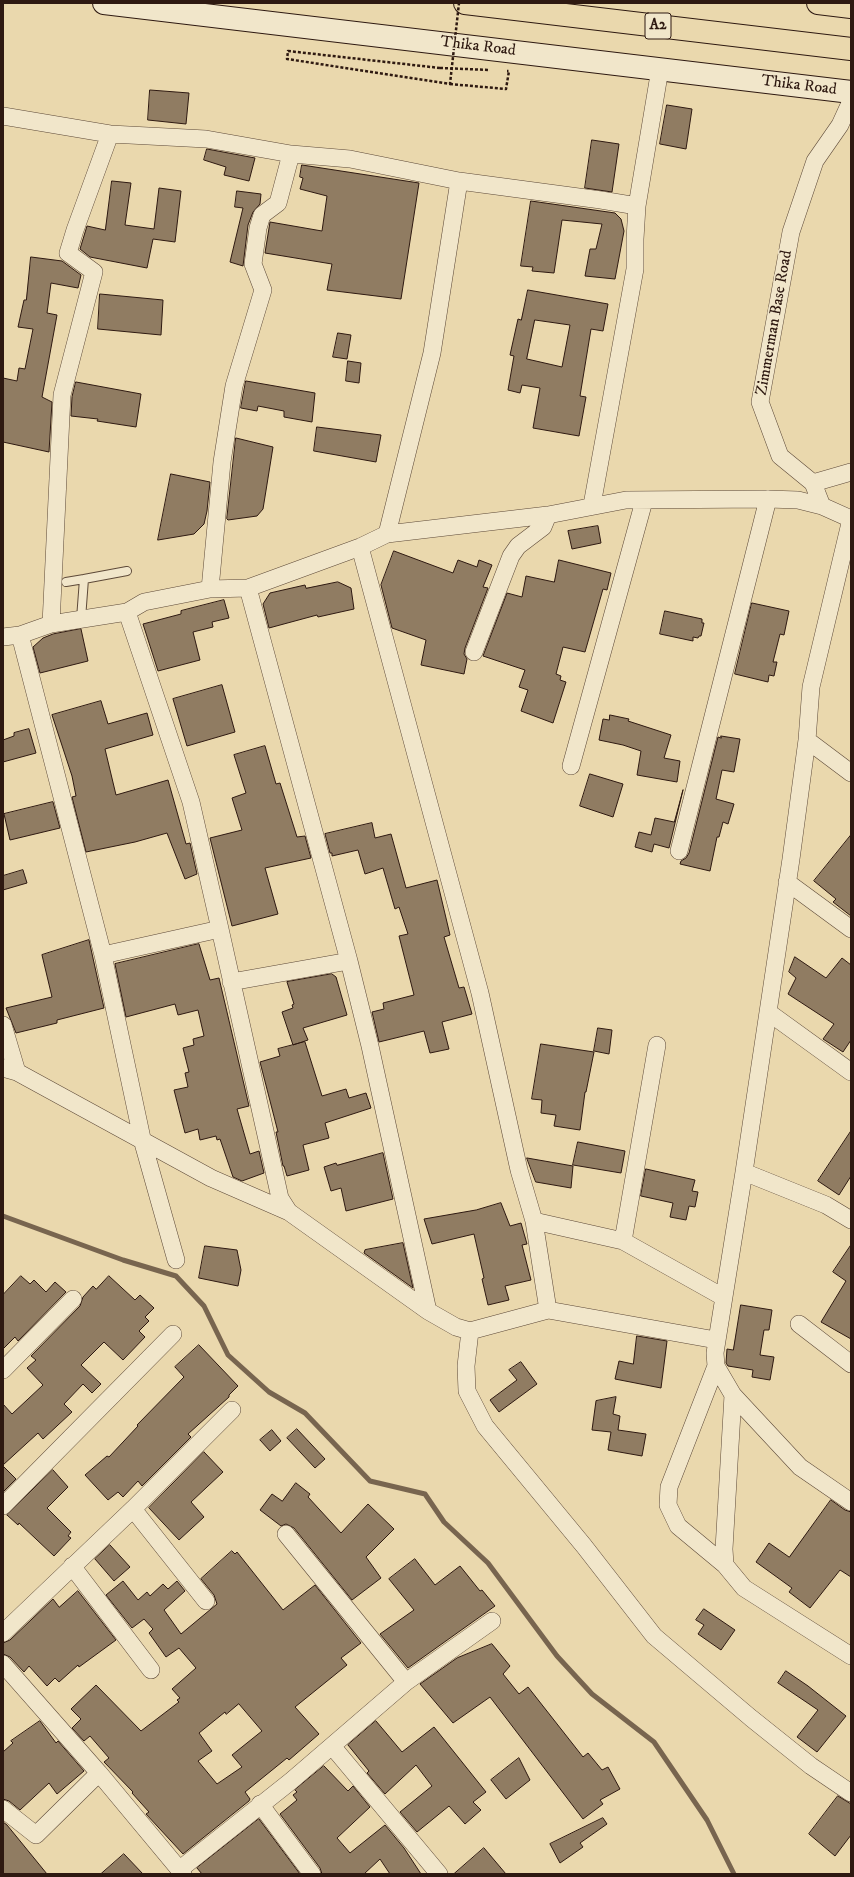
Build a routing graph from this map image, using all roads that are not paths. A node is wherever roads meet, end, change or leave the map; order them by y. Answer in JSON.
{"nodes":[{"id":1,"x":104,"y":3,"type":"edge"},
{"id":2,"x":465,"y":3,"type":"edge"},
{"id":3,"x":818,"y":3,"type":"edge"},
{"id":4,"x":851,"y":7,"type":"edge"},
{"id":5,"x":851,"y":49,"type":"edge"},
{"id":6,"x":660,"y":69,"type":"junction"},
{"id":7,"x":851,"y":92,"type":"edge"},
{"id":8,"x":851,"y":101,"type":"edge"},
{"id":9,"x":3,"y":116,"type":"edge"},
{"id":10,"x":110,"y":134,"type":"junction"},
{"id":11,"x":291,"y":154,"type":"junction"},
{"id":12,"x":459,"y":181,"type":"junction"},
{"id":13,"x":637,"y":206,"type":"junction"},
{"id":14,"x":851,"y":472,"type":"edge"},
{"id":15,"x":813,"y":483,"type":"junction"},
{"id":16,"x":768,"y":499,"type":"junction"},
{"id":17,"x":644,"y":501,"type":"junction"},
{"id":18,"x":592,"y":505,"type":"junction"},
{"id":19,"x":822,"y":506,"type":"junction"},
{"id":20,"x":548,"y":515,"type":"junction"},
{"id":21,"x":851,"y":519,"type":"edge"},
{"id":22,"x":387,"y":534,"type":"junction"},
{"id":23,"x":360,"y":547,"type":"junction"},
{"id":24,"x":127,"y":571,"type":"dead end"},
{"id":25,"x":84,"y":579,"type":"junction"},
{"id":26,"x":66,"y":582,"type":"dead end"},
{"id":27,"x":248,"y":588,"type":"junction"},
{"id":28,"x":210,"y":589,"type":"junction"},
{"id":29,"x":127,"y":612,"type":"junction"},
{"id":30,"x":81,"y":620,"type":"junction"},
{"id":31,"x":51,"y":624,"type":"junction"},
{"id":32,"x":20,"y":635,"type":"junction"},
{"id":33,"x":3,"y":637,"type":"edge"},
{"id":34,"x":474,"y":652,"type":"dead end"},
{"id":35,"x":808,"y":740,"type":"junction"},
{"id":36,"x":571,"y":766,"type":"dead end"},
{"id":37,"x":851,"y":774,"type":"edge"},
{"id":38,"x":679,"y":851,"type":"dead end"},
{"id":39,"x":787,"y":882,"type":"junction"},
{"id":40,"x":220,"y":928,"type":"junction"},
{"id":41,"x":851,"y":929,"type":"edge"},
{"id":42,"x":103,"y":955,"type":"junction"},
{"id":43,"x":349,"y":961,"type":"junction"},
{"id":44,"x":231,"y":982,"type":"junction"},
{"id":45,"x":768,"y":1012,"type":"junction"},
{"id":46,"x":3,"y":1025,"type":"edge"},
{"id":47,"x":657,"y":1045,"type":"dead end"},
{"id":48,"x":10,"y":1070,"type":"edge"},
{"id":49,"x":851,"y":1072,"type":"edge"},
{"id":50,"x":144,"y":1143,"type":"junction"},
{"id":51,"x":744,"y":1172,"type":"junction"},
{"id":52,"x":289,"y":1212,"type":"junction"},
{"id":53,"x":851,"y":1220,"type":"edge"},
{"id":54,"x":534,"y":1221,"type":"junction"},
{"id":55,"x":623,"y":1241,"type":"junction"},
{"id":56,"x":176,"y":1260,"type":"dead end"},
{"id":57,"x":723,"y":1297,"type":"junction"},
{"id":58,"x":74,"y":1299,"type":"dead end"},
{"id":59,"x":548,"y":1310,"type":"junction"},
{"id":60,"x":428,"y":1311,"type":"junction"},
{"id":61,"x":799,"y":1324,"type":"dead end"},
{"id":62,"x":470,"y":1331,"type":"junction"},
{"id":63,"x":173,"y":1334,"type":"dead end"},
{"id":64,"x":716,"y":1340,"type":"junction"},
{"id":65,"x":851,"y":1364,"type":"edge"},
{"id":66,"x":716,"y":1366,"type":"junction"},
{"id":67,"x":3,"y":1370,"type":"edge"},
{"id":68,"x":732,"y":1395,"type":"junction"},
{"id":69,"x":232,"y":1410,"type":"dead end"},
{"id":70,"x":851,"y":1502,"type":"edge"},
{"id":71,"x":3,"y":1506,"type":"edge"},
{"id":72,"x":133,"y":1509,"type":"junction"},
{"id":73,"x":286,"y":1534,"type":"dead end"},
{"id":74,"x":725,"y":1565,"type":"junction"},
{"id":75,"x":72,"y":1566,"type":"junction"},
{"id":76,"x":206,"y":1601,"type":"dead end"},
{"id":77,"x":492,"y":1621,"type":"dead end"},
{"id":78,"x":3,"y":1633,"type":"edge"},
{"id":79,"x":851,"y":1656,"type":"edge"},
{"id":80,"x":3,"y":1664,"type":"edge"},
{"id":81,"x":151,"y":1670,"type":"dead end"},
{"id":82,"x":406,"y":1682,"type":"junction"},
{"id":83,"x":332,"y":1746,"type":"junction"},
{"id":84,"x":99,"y":1773,"type":"junction"},
{"id":85,"x":851,"y":1793,"type":"edge"},
{"id":86,"x":260,"y":1804,"type":"junction"},
{"id":87,"x":3,"y":1809,"type":"edge"},
{"id":88,"x":181,"y":1872,"type":"edge"},
{"id":89,"x":312,"y":1874,"type":"edge"},
{"id":90,"x":439,"y":1874,"type":"edge"}],
"edges":[{"from":1,"to":6,"type":"main road","name":"Thika Road"},
{"from":2,"to":5,"type":"highway","number":"A2"},
{"from":3,"to":4,"type":"highway"},
{"from":6,"to":7,"type":"main road","name":"Thika Road"},
{"from":6,"to":13,"type":"street"},
{"from":8,"to":15,"type":"street","name":"Zimmerman Base Road"},
{"from":9,"to":10,"type":"street"},
{"from":10,"to":11,"type":"street"},
{"from":10,"to":31,"type":"street"},
{"from":11,"to":12,"type":"street"},
{"from":11,"to":28,"type":"street"},
{"from":12,"to":13,"type":"street"},
{"from":12,"to":22,"type":"street"},
{"from":13,"to":18,"type":"street"},
{"from":14,"to":15,"type":"street"},
{"from":15,"to":19,"type":"street","name":"Zimmerman Base Road"},
{"from":16,"to":17,"type":"street"},
{"from":16,"to":19,"type":"street"},
{"from":16,"to":38,"type":"street"},
{"from":17,"to":18,"type":"street"},
{"from":17,"to":36,"type":"street"},
{"from":18,"to":20,"type":"street"},
{"from":19,"to":21,"type":"street"},
{"from":20,"to":22,"type":"street"},
{"from":20,"to":34,"type":"street"},
{"from":21,"to":35,"type":"street"},
{"from":22,"to":23,"type":"street"},
{"from":23,"to":27,"type":"street"},
{"from":23,"to":54,"type":"street"},
{"from":24,"to":25,"type":"lane"},
{"from":25,"to":26,"type":"lane"},
{"from":25,"to":30,"type":"lane"},
{"from":27,"to":28,"type":"street"},
{"from":27,"to":43,"type":"street"},
{"from":28,"to":29,"type":"street"},
{"from":29,"to":30,"type":"street"},
{"from":29,"to":40,"type":"street"},
{"from":30,"to":31,"type":"street"},
{"from":31,"to":32,"type":"street"},
{"from":32,"to":33,"type":"street"},
{"from":32,"to":42,"type":"street"},
{"from":35,"to":37,"type":"street"},
{"from":35,"to":39,"type":"street"},
{"from":39,"to":41,"type":"street"},
{"from":39,"to":45,"type":"street"},
{"from":40,"to":42,"type":"street"},
{"from":40,"to":44,"type":"street"},
{"from":42,"to":50,"type":"street"},
{"from":43,"to":44,"type":"street"},
{"from":43,"to":60,"type":"street"},
{"from":44,"to":52,"type":"street"},
{"from":45,"to":49,"type":"street"},
{"from":45,"to":51,"type":"street"},
{"from":46,"to":48,"type":"street"},
{"from":47,"to":55,"type":"street"},
{"from":48,"to":50,"type":"street"},
{"from":50,"to":52,"type":"street"},
{"from":50,"to":56,"type":"street"},
{"from":51,"to":53,"type":"street"},
{"from":51,"to":57,"type":"street"},
{"from":52,"to":60,"type":"street"},
{"from":54,"to":55,"type":"street"},
{"from":54,"to":59,"type":"street"},
{"from":55,"to":57,"type":"street"},
{"from":57,"to":64,"type":"street"},
{"from":58,"to":67,"type":"street"},
{"from":59,"to":62,"type":"street"},
{"from":59,"to":64,"type":"street"},
{"from":60,"to":62,"type":"street"},
{"from":61,"to":65,"type":"street"},
{"from":62,"to":85,"type":"street"},
{"from":63,"to":71,"type":"street"},
{"from":64,"to":66,"type":"street"},
{"from":66,"to":68,"type":"street"},
{"from":66,"to":74,"type":"street"},
{"from":68,"to":70,"type":"street"},
{"from":68,"to":74,"type":"street"},
{"from":69,"to":72,"type":"street"},
{"from":72,"to":75,"type":"street"},
{"from":72,"to":76,"type":"street"},
{"from":73,"to":82,"type":"street"},
{"from":74,"to":79,"type":"street"},
{"from":75,"to":78,"type":"street"},
{"from":75,"to":81,"type":"street"},
{"from":77,"to":82,"type":"street"},
{"from":80,"to":84,"type":"street"},
{"from":82,"to":83,"type":"street"},
{"from":83,"to":86,"type":"street"},
{"from":83,"to":90,"type":"street"},
{"from":84,"to":87,"type":"street"},
{"from":84,"to":88,"type":"street"},
{"from":86,"to":88,"type":"street"},
{"from":86,"to":89,"type":"street"}]}
